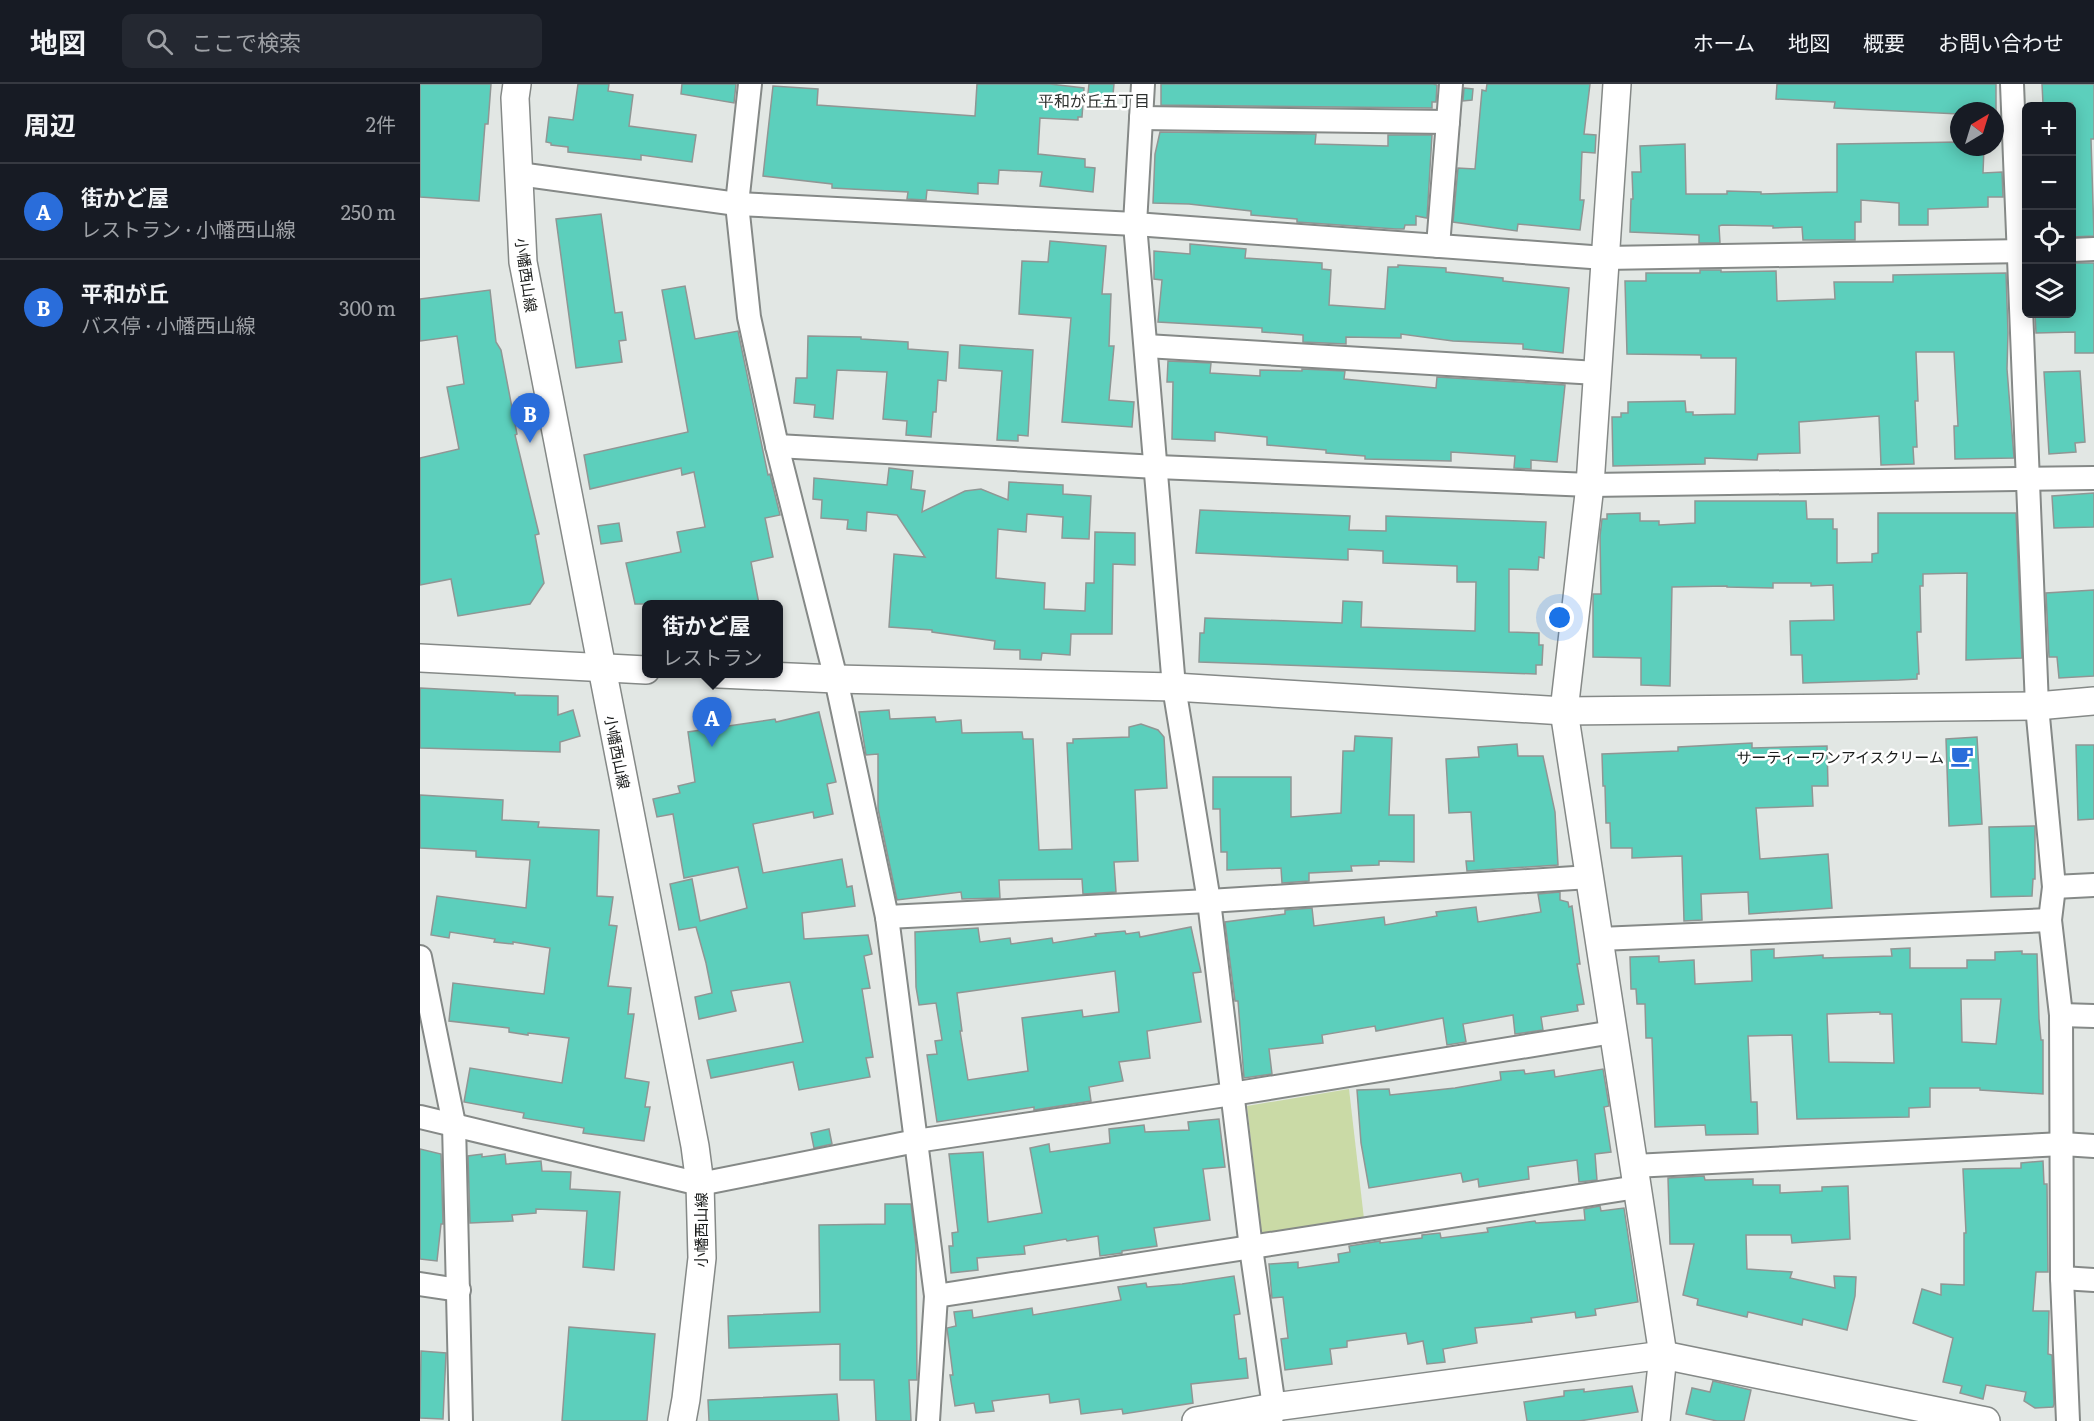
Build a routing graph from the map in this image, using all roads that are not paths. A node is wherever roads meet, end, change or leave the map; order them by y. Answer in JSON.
{"nodes":[{"id":1,"x":517,"y":84,"type":"edge"},
{"id":2,"x":750,"y":84,"type":"edge"},
{"id":3,"x":1143,"y":84,"type":"edge"},
{"id":4,"x":1451,"y":84,"type":"edge"},
{"id":5,"x":1617,"y":84,"type":"edge"},
{"id":6,"x":2012,"y":84,"type":"edge"},
{"id":7,"x":1141,"y":118,"type":"junction"},
{"id":8,"x":1448,"y":123,"type":"junction"},
{"id":9,"x":519,"y":174,"type":"junction"},
{"id":10,"x":737,"y":204,"type":"junction"},
{"id":11,"x":1135,"y":224,"type":"junction"},
{"id":12,"x":2022,"y":237,"type":"edge"},
{"id":13,"x":1438,"y":246,"type":"junction"},
{"id":14,"x":2094,"y":249,"type":"edge"},
{"id":15,"x":2076,"y":250,"type":"edge"},
{"id":16,"x":2022,"y":252,"type":"edge"},
{"id":17,"x":1605,"y":258,"type":"junction"},
{"id":18,"x":2023,"y":264,"type":"edge"},
{"id":19,"x":1146,"y":346,"type":"junction"},
{"id":20,"x":1597,"y":373,"type":"junction"},
{"id":21,"x":777,"y":446,"type":"junction"},
{"id":22,"x":1157,"y":468,"type":"junction"},
{"id":23,"x":2094,"y":478,"type":"edge"},
{"id":24,"x":2028,"y":479,"type":"junction"},
{"id":25,"x":1590,"y":485,"type":"junction"},
{"id":26,"x":420,"y":658,"type":"edge"},
{"id":27,"x":601,"y":668,"type":"junction"},
{"id":28,"x":642,"y":670,"type":"edge"},
{"id":29,"x":783,"y":677,"type":"edge"},
{"id":30,"x":836,"y":679,"type":"junction"},
{"id":31,"x":1174,"y":687,"type":"junction"},
{"id":32,"x":2094,"y":701,"type":"edge"},
{"id":33,"x":2037,"y":706,"type":"junction"},
{"id":34,"x":1564,"y":711,"type":"junction"},
{"id":35,"x":1590,"y":877,"type":"junction"},
{"id":36,"x":2094,"y":885,"type":"edge"},
{"id":37,"x":2054,"y":887,"type":"junction"},
{"id":38,"x":1209,"y":901,"type":"junction"},
{"id":39,"x":887,"y":917,"type":"junction"},
{"id":40,"x":2050,"y":920,"type":"junction"},
{"id":41,"x":1599,"y":939,"type":"junction"},
{"id":42,"x":420,"y":957,"type":"edge"},
{"id":43,"x":2061,"y":1015,"type":"junction"},
{"id":44,"x":2094,"y":1016,"type":"edge"},
{"id":45,"x":1613,"y":1032,"type":"junction"},
{"id":46,"x":1232,"y":1094,"type":"junction"},
{"id":47,"x":420,"y":1117,"type":"edge"},
{"id":48,"x":454,"y":1124,"type":"junction"},
{"id":49,"x":916,"y":1141,"type":"junction"},
{"id":50,"x":2063,"y":1144,"type":"junction"},
{"id":51,"x":2094,"y":1146,"type":"edge"},
{"id":52,"x":1635,"y":1176,"type":"junction"},
{"id":53,"x":700,"y":1184,"type":"junction"},
{"id":54,"x":1251,"y":1248,"type":"junction"},
{"id":55,"x":2062,"y":1278,"type":"junction"},
{"id":56,"x":2094,"y":1280,"type":"edge"},
{"id":57,"x":420,"y":1284,"type":"edge"},
{"id":58,"x":459,"y":1290,"type":"junction"},
{"id":59,"x":936,"y":1296,"type":"junction"},
{"id":60,"x":1663,"y":1355,"type":"junction"},
{"id":61,"x":1273,"y":1414,"type":"edge"},
{"id":62,"x":461,"y":1421,"type":"edge"},
{"id":63,"x":682,"y":1421,"type":"edge"},
{"id":64,"x":927,"y":1421,"type":"edge"},
{"id":65,"x":1196,"y":1421,"type":"edge"},
{"id":66,"x":1656,"y":1421,"type":"edge"},
{"id":67,"x":1986,"y":1421,"type":"edge"},
{"id":68,"x":2068,"y":1421,"type":"edge"}],
"edges":[{"from":1,"to":9,"type":"street","name":"小幡西山線"},
{"from":2,"to":10,"type":"street"},
{"from":3,"to":7,"type":"street"},
{"from":4,"to":8,"type":"street"},
{"from":5,"to":17,"type":"street"},
{"from":6,"to":12,"type":"street"},
{"from":7,"to":8,"type":"street"},
{"from":7,"to":11,"type":"street"},
{"from":8,"to":13,"type":"street"},
{"from":9,"to":10,"type":"street"},
{"from":9,"to":27,"type":"street","name":"小幡西山線"},
{"from":10,"to":11,"type":"street"},
{"from":10,"to":21,"type":"street"},
{"from":11,"to":13,"type":"street"},
{"from":11,"to":19,"type":"street"},
{"from":13,"to":17,"type":"street"},
{"from":14,"to":15,"type":"street"},
{"from":16,"to":17,"type":"street"},
{"from":17,"to":20,"type":"street"},
{"from":18,"to":24,"type":"street"},
{"from":19,"to":20,"type":"street"},
{"from":19,"to":22,"type":"street"},
{"from":20,"to":25,"type":"street"},
{"from":21,"to":22,"type":"street"},
{"from":21,"to":30,"type":"street"},
{"from":22,"to":25,"type":"street"},
{"from":22,"to":31,"type":"street"},
{"from":23,"to":24,"type":"street"},
{"from":24,"to":25,"type":"street"},
{"from":24,"to":33,"type":"street"},
{"from":25,"to":34,"type":"street"},
{"from":26,"to":27,"type":"street"},
{"from":27,"to":28,"type":"street"},
{"from":27,"to":53,"type":"street","name":"小幡西山線"},
{"from":29,"to":30,"type":"street"},
{"from":30,"to":31,"type":"street"},
{"from":30,"to":39,"type":"street"},
{"from":31,"to":34,"type":"street"},
{"from":31,"to":38,"type":"street"},
{"from":32,"to":33,"type":"street"},
{"from":33,"to":34,"type":"street"},
{"from":33,"to":37,"type":"street"},
{"from":34,"to":35,"type":"street"},
{"from":35,"to":38,"type":"street"},
{"from":35,"to":41,"type":"street"},
{"from":36,"to":37,"type":"street"},
{"from":37,"to":40,"type":"street"},
{"from":38,"to":39,"type":"street"},
{"from":38,"to":46,"type":"street"},
{"from":39,"to":49,"type":"street"},
{"from":40,"to":41,"type":"street"},
{"from":40,"to":43,"type":"street"},
{"from":41,"to":45,"type":"street"},
{"from":42,"to":48,"type":"street"},
{"from":43,"to":44,"type":"street"},
{"from":43,"to":50,"type":"street"},
{"from":45,"to":46,"type":"street"},
{"from":45,"to":52,"type":"street"},
{"from":46,"to":49,"type":"street"},
{"from":46,"to":54,"type":"street"},
{"from":47,"to":48,"type":"street"},
{"from":48,"to":53,"type":"street"},
{"from":48,"to":58,"type":"street"},
{"from":49,"to":53,"type":"street"},
{"from":49,"to":59,"type":"street"},
{"from":50,"to":51,"type":"street"},
{"from":50,"to":52,"type":"street"},
{"from":50,"to":55,"type":"street"},
{"from":52,"to":54,"type":"street"},
{"from":52,"to":60,"type":"street"},
{"from":53,"to":63,"type":"street","name":"小幡西山線"},
{"from":54,"to":59,"type":"street"},
{"from":54,"to":61,"type":"street"},
{"from":55,"to":56,"type":"street"},
{"from":55,"to":68,"type":"street"},
{"from":57,"to":58,"type":"street"},
{"from":58,"to":62,"type":"street"},
{"from":59,"to":64,"type":"street"},
{"from":60,"to":61,"type":"street"},
{"from":60,"to":66,"type":"street"},
{"from":60,"to":67,"type":"street"},
{"from":61,"to":65,"type":"street"}]}
